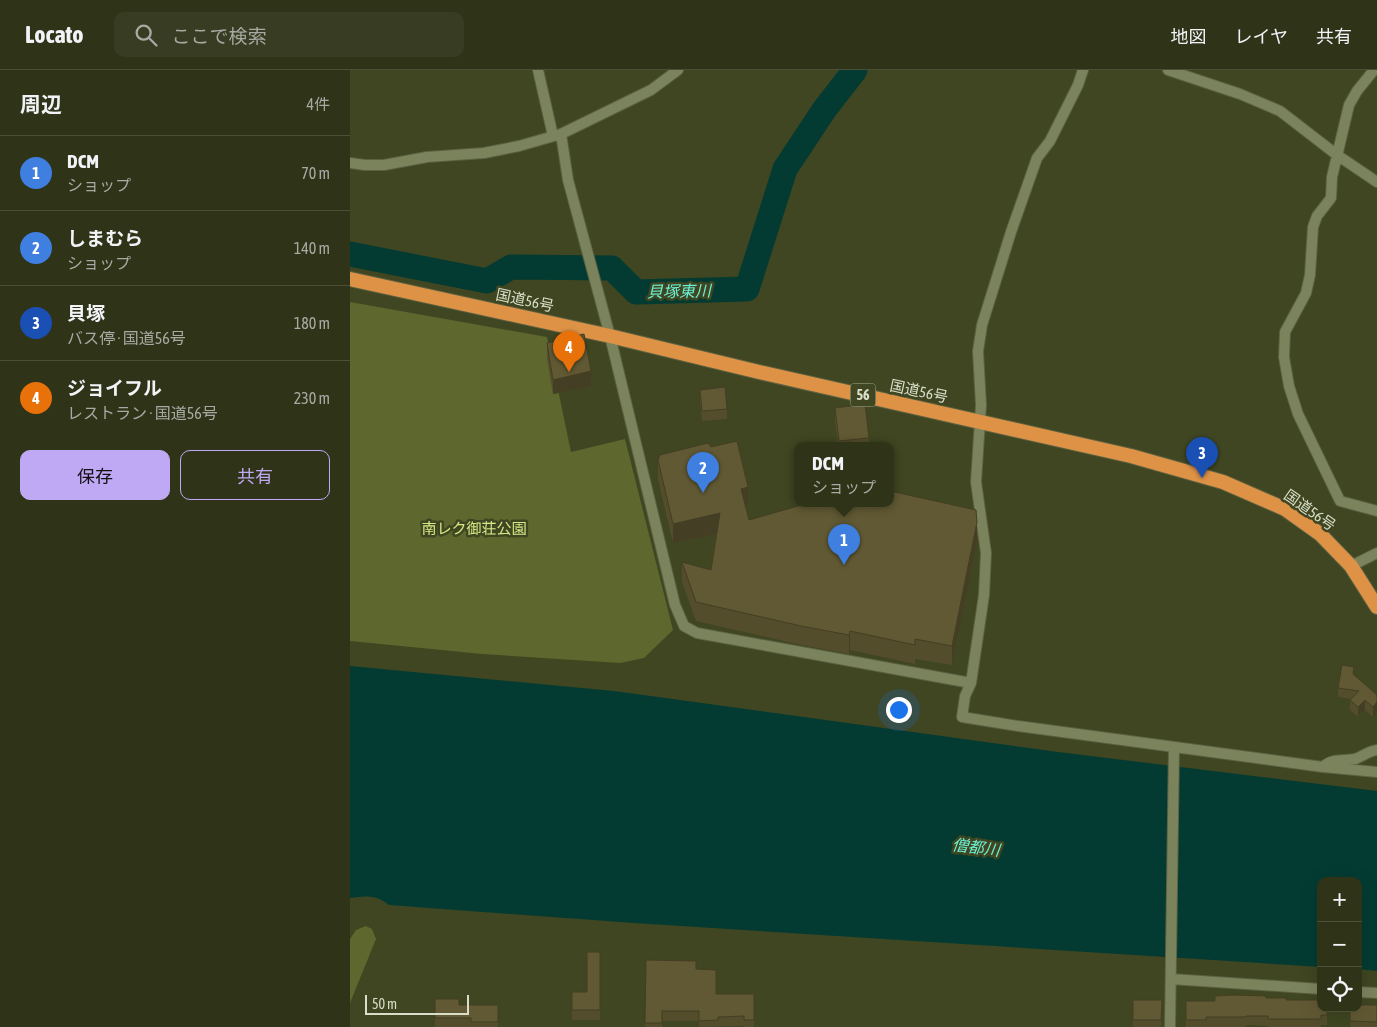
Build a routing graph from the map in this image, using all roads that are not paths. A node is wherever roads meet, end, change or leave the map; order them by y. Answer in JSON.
{"nodes":[{"id":1,"x":538,"y":70,"type":"edge"},
{"id":2,"x":678,"y":70,"type":"edge"},
{"id":3,"x":1083,"y":70,"type":"edge"},
{"id":4,"x":1168,"y":70,"type":"edge"},
{"id":5,"x":1374,"y":70,"type":"edge"},
{"id":6,"x":557,"y":135,"type":"junction"},
{"id":7,"x":1337,"y":155,"type":"junction"},
{"id":8,"x":350,"y":163,"type":"edge"},
{"id":9,"x":1377,"y":182,"type":"edge"},
{"id":10,"x":350,"y":279,"type":"edge"},
{"id":11,"x":610,"y":336,"type":"junction"},
{"id":12,"x":981,"y":421,"type":"junction"},
{"id":13,"x":1377,"y":511,"type":"edge"},
{"id":14,"x":1377,"y":553,"type":"edge"},
{"id":15,"x":1351,"y":566,"type":"junction"},
{"id":16,"x":1377,"y":607,"type":"edge"},
{"id":17,"x":971,"y":683,"type":"junction"},
{"id":18,"x":1377,"y":750,"type":"edge"},
{"id":19,"x":1173,"y":751,"type":"junction"},
{"id":20,"x":1323,"y":767,"type":"junction"},
{"id":21,"x":1377,"y":772,"type":"edge"},
{"id":22,"x":1171,"y":974,"type":"junction"},
{"id":23,"x":1317,"y":989,"type":"edge"},
{"id":24,"x":1362,"y":992,"type":"edge"},
{"id":25,"x":1377,"y":993,"type":"edge"},
{"id":26,"x":1170,"y":1027,"type":"edge"}],
"edges":[{"from":1,"to":6,"type":"street"},
{"from":2,"to":6,"type":"street"},
{"from":3,"to":12,"type":"street"},
{"from":4,"to":7,"type":"street"},
{"from":5,"to":7,"type":"street"},
{"from":6,"to":8,"type":"street"},
{"from":6,"to":11,"type":"street"},
{"from":7,"to":9,"type":"street"},
{"from":7,"to":13,"type":"street"},
{"from":10,"to":11,"type":"highway","name":"国道56号","number":"56"},
{"from":11,"to":12,"type":"highway","name":"国道56号","number":"56"},
{"from":11,"to":17,"type":"street"},
{"from":12,"to":15,"type":"highway","name":"国道56号","number":"56"},
{"from":12,"to":17,"type":"street"},
{"from":14,"to":15,"type":"street"},
{"from":15,"to":16,"type":"highway","name":"国道56号","number":"56"},
{"from":17,"to":19,"type":"street"},
{"from":18,"to":20,"type":"street"},
{"from":19,"to":20,"type":"street"},
{"from":19,"to":22,"type":"street"},
{"from":20,"to":21,"type":"street"},
{"from":22,"to":23,"type":"street"},
{"from":22,"to":26,"type":"street"},
{"from":24,"to":25,"type":"street"}]}
